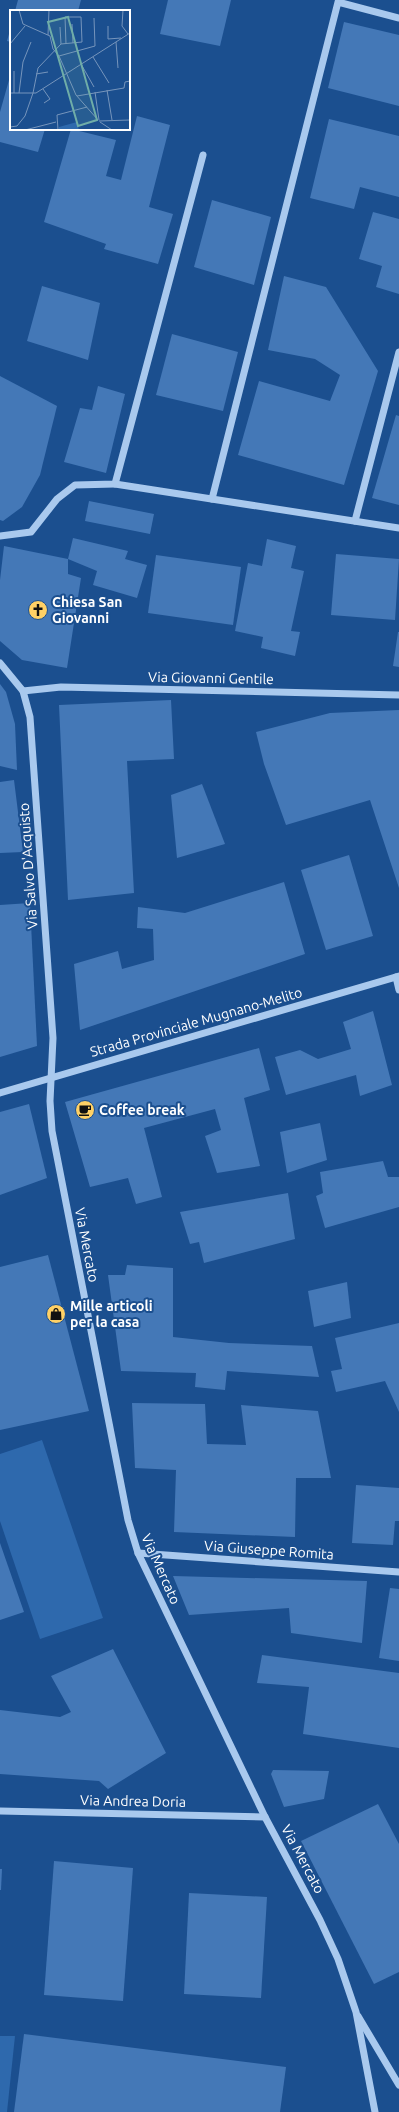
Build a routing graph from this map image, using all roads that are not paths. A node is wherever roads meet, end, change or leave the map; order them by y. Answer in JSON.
{"nodes":[{"id":1,"x":399,"y":18,"type":"edge"},
{"id":2,"x":203,"y":155,"type":"dead end"},
{"id":3,"x":399,"y":352,"type":"edge"},
{"id":4,"x":115,"y":484,"type":"junction"},
{"id":5,"x":212,"y":499,"type":"junction"},
{"id":6,"x":355,"y":521,"type":"junction"},
{"id":7,"x":399,"y":528,"type":"edge"},
{"id":8,"x":0,"y":536,"type":"edge"},
{"id":9,"x":0,"y":663,"type":"edge"},
{"id":10,"x":23,"y":690,"type":"junction"},
{"id":11,"x":399,"y":695,"type":"edge"},
{"id":12,"x":397,"y":976,"type":"edge"},
{"id":13,"x":399,"y":990,"type":"edge"},
{"id":14,"x":52,"y":1077,"type":"junction"},
{"id":15,"x":0,"y":1093,"type":"edge"},
{"id":16,"x":138,"y":1553,"type":"junction"},
{"id":17,"x":399,"y":1572,"type":"edge"},
{"id":18,"x":0,"y":1811,"type":"edge"},
{"id":19,"x":266,"y":1816,"type":"junction"},
{"id":20,"x":356,"y":2012,"type":"junction"},
{"id":21,"x":399,"y":2085,"type":"edge"},
{"id":22,"x":375,"y":2112,"type":"edge"}],
"edges":[{"from":1,"to":5,"type":"street"},
{"from":2,"to":4,"type":"street"},
{"from":3,"to":6,"type":"street"},
{"from":4,"to":5,"type":"street"},
{"from":4,"to":8,"type":"street"},
{"from":5,"to":6,"type":"street"},
{"from":6,"to":7,"type":"street"},
{"from":9,"to":10,"type":"street","name":"Via Salvo D'Acquisto"},
{"from":10,"to":11,"type":"street","name":"Via Giovanni Gentile"},
{"from":10,"to":14,"type":"street","name":"Via Salvo D'Acquisto"},
{"from":12,"to":13,"type":"street"},
{"from":12,"to":14,"type":"street","name":"Strada Provinciale Mugnano-Melito"},
{"from":14,"to":15,"type":"street","name":"Strada Provinciale Mugnano-Melito"},
{"from":14,"to":16,"type":"street","name":"Via Mercato"},
{"from":16,"to":17,"type":"street","name":"Via Giuseppe Romita"},
{"from":16,"to":19,"type":"street","name":"Via Mercato"},
{"from":18,"to":19,"type":"street","name":"Via Andrea Doria"},
{"from":19,"to":20,"type":"street","name":"Via Mercato"},
{"from":20,"to":21,"type":"street","name":"Via Mercato"},
{"from":20,"to":22,"type":"street","name":"Via Mercato"}]}
